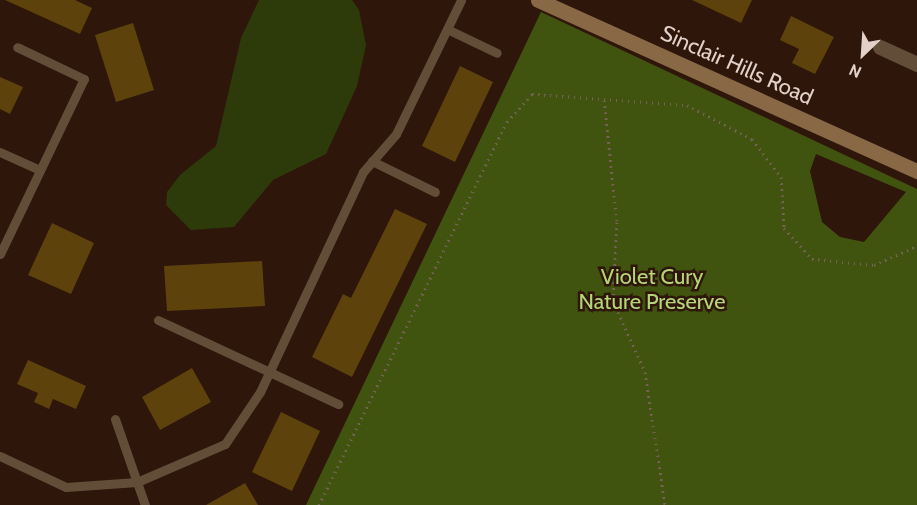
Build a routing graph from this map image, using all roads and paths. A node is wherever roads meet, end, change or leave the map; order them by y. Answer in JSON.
{"nodes":[{"id":1,"x":461,"y":0,"type":"edge"},
{"id":2,"x":538,"y":0,"type":"edge"},
{"id":3,"x":447,"y":28,"type":"junction"},
{"id":4,"x":17,"y":47,"type":"dead end"},
{"id":5,"x":880,"y":47,"type":"dead end"},
{"id":6,"x":497,"y":52,"type":"dead end"},
{"id":7,"x":917,"y":64,"type":"edge"},
{"id":8,"x":604,"y":100,"type":"junction"},
{"id":9,"x":0,"y":152,"type":"edge"},
{"id":10,"x":372,"y":162,"type":"junction"},
{"id":11,"x":40,"y":171,"type":"junction"},
{"id":12,"x":917,"y":171,"type":"edge"},
{"id":13,"x":435,"y":192,"type":"dead end"},
{"id":14,"x":917,"y":246,"type":"edge"},
{"id":15,"x":0,"y":254,"type":"edge"},
{"id":16,"x":158,"y":320,"type":"dead end"},
{"id":17,"x":269,"y":372,"type":"junction"},
{"id":18,"x":338,"y":404,"type":"dead end"},
{"id":19,"x":115,"y":419,"type":"dead end"},
{"id":20,"x":0,"y":456,"type":"edge"},
{"id":21,"x":137,"y":482,"type":"junction"},
{"id":22,"x":145,"y":505,"type":"edge"},
{"id":23,"x":319,"y":505,"type":"edge"},
{"id":24,"x":665,"y":505,"type":"edge"}],
"edges":[{"from":1,"to":3,"type":"lane"},
{"from":2,"to":12,"type":"street","name":"Sinclair Hills Road"},
{"from":3,"to":6,"type":"lane"},
{"from":3,"to":10,"type":"lane"},
{"from":4,"to":11,"type":"lane"},
{"from":5,"to":7,"type":"street"},
{"from":8,"to":14,"type":"path"},
{"from":8,"to":23,"type":"path"},
{"from":8,"to":24,"type":"path"},
{"from":9,"to":11,"type":"lane"},
{"from":10,"to":13,"type":"lane"},
{"from":10,"to":17,"type":"lane"},
{"from":11,"to":15,"type":"lane"},
{"from":16,"to":17,"type":"lane"},
{"from":17,"to":18,"type":"lane"},
{"from":17,"to":21,"type":"lane"},
{"from":19,"to":21,"type":"lane"},
{"from":20,"to":21,"type":"lane"},
{"from":21,"to":22,"type":"lane"}]}
